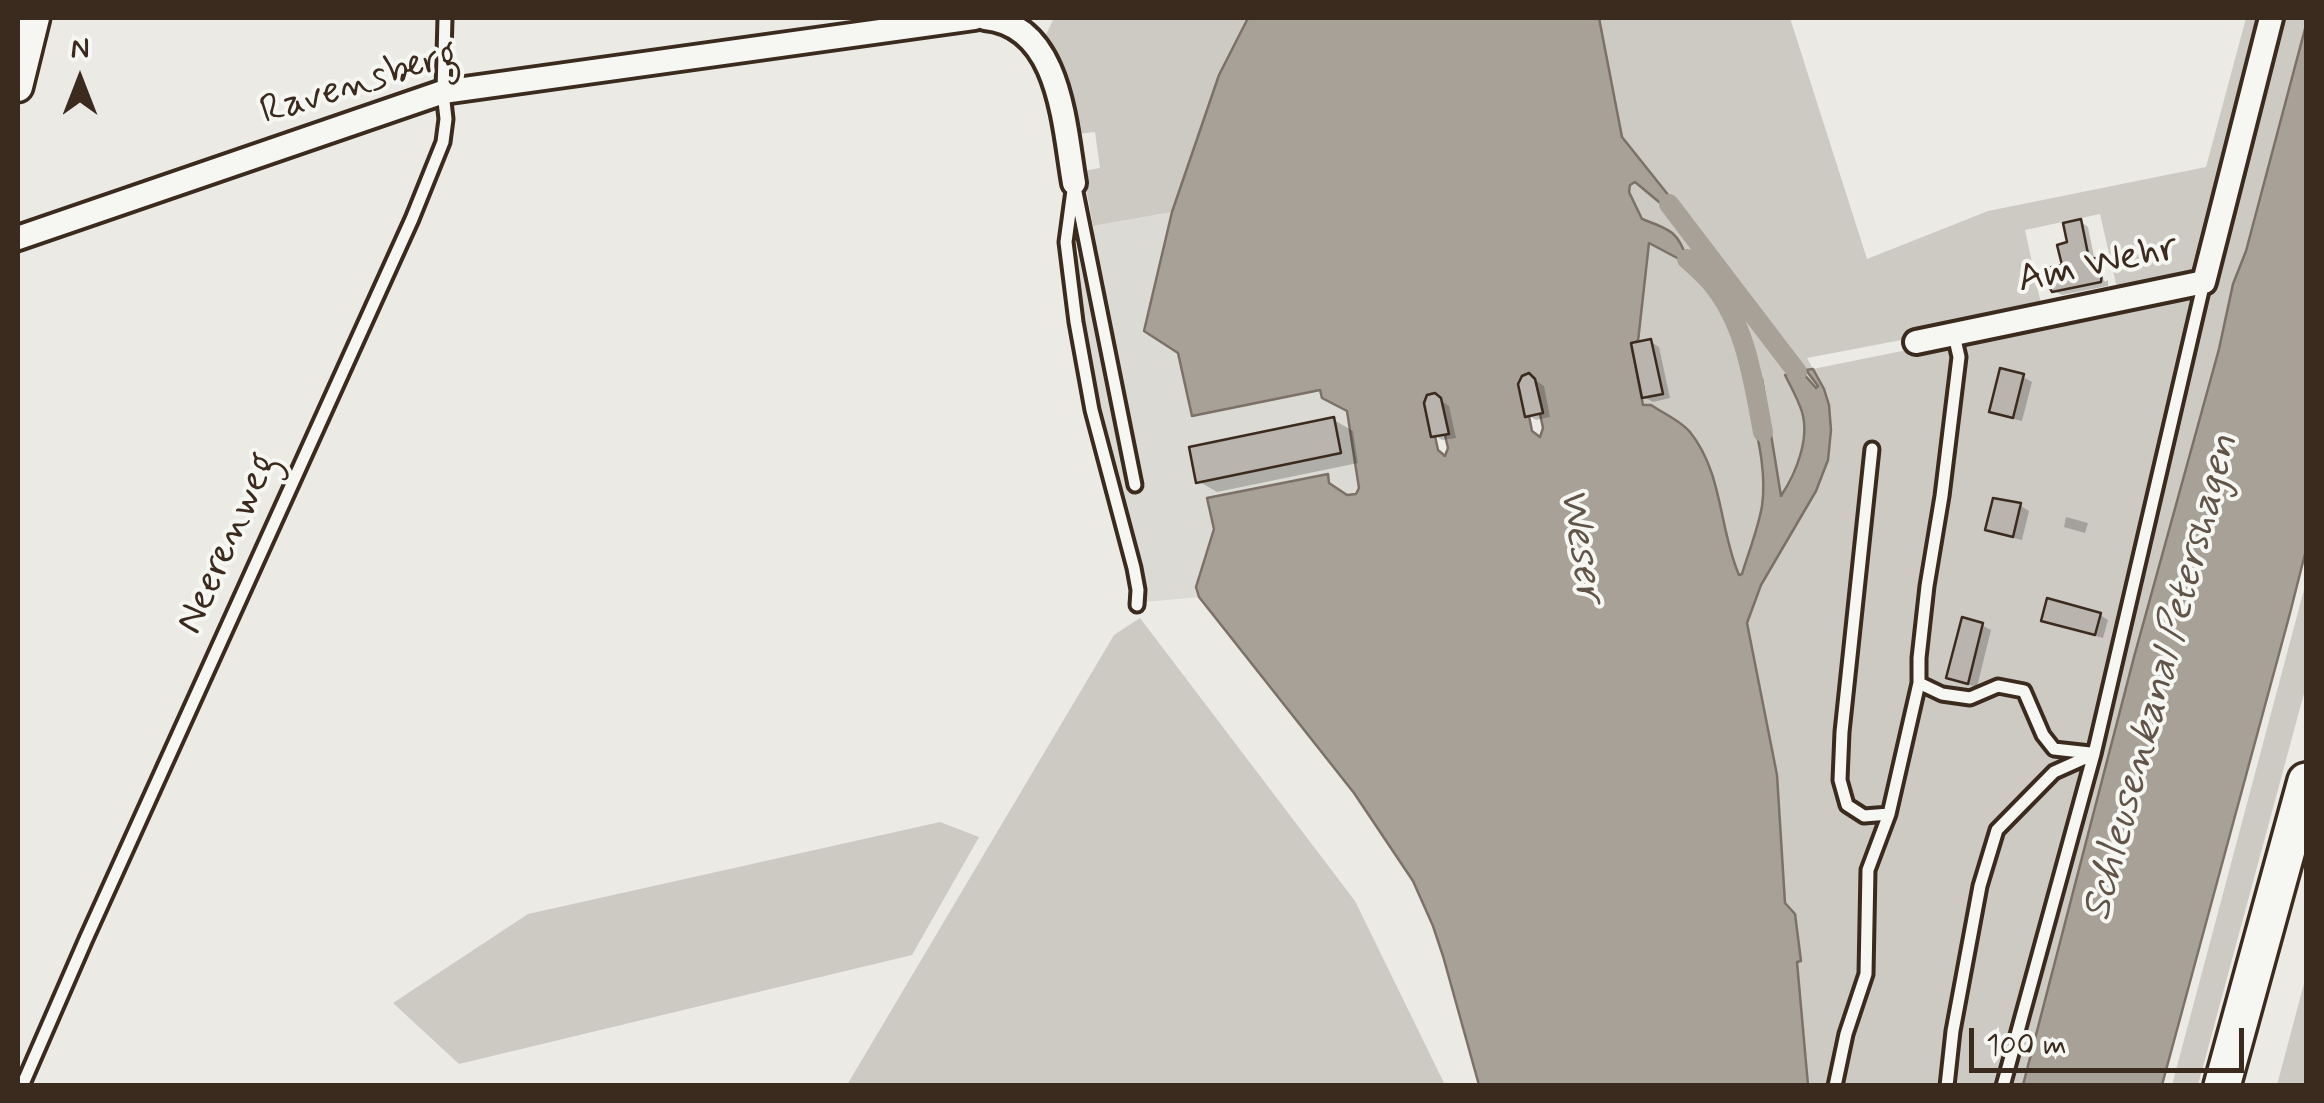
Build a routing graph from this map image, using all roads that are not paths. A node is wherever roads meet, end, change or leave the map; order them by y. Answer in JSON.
{"nodes":[{"id":1,"x":36,"y":18,"type":"edge"},
{"id":2,"x":444,"y":18,"type":"edge"},
{"id":3,"x":974,"y":18,"type":"edge"},
{"id":4,"x":985,"y":18,"type":"edge"},
{"id":5,"x":2270,"y":18,"type":"edge"},
{"id":6,"x":18,"y":86,"type":"edge"},
{"id":7,"x":443,"y":92,"type":"junction"},
{"id":8,"x":1074,"y":183,"type":"junction"},
{"id":9,"x":18,"y":238,"type":"edge"},
{"id":10,"x":2204,"y":282,"type":"junction"},
{"id":11,"x":1954,"y":335,"type":"junction"},
{"id":12,"x":1916,"y":342,"type":"dead end"},
{"id":13,"x":1872,"y":449,"type":"dead end"},
{"id":14,"x":1135,"y":485,"type":"dead end"},
{"id":15,"x":1137,"y":605,"type":"dead end"},
{"id":16,"x":1919,"y":683,"type":"junction"},
{"id":17,"x":2094,"y":754,"type":"junction"},
{"id":18,"x":2306,"y":780,"type":"edge"},
{"id":19,"x":1889,"y":814,"type":"junction"},
{"id":20,"x":22,"y":1086,"type":"edge"},
{"id":21,"x":1835,"y":1086,"type":"edge"},
{"id":22,"x":1947,"y":1086,"type":"edge"},
{"id":23,"x":2003,"y":1086,"type":"edge"},
{"id":24,"x":2222,"y":1086,"type":"edge"}],
"edges":[{"from":1,"to":6,"type":"street"},
{"from":2,"to":7,"type":"lane","name":"Neerenweg"},
{"from":3,"to":7,"type":"street","name":"Ravensberg"},
{"from":4,"to":8,"type":"street"},
{"from":5,"to":10,"type":"street","name":"Am Wehr"},
{"from":7,"to":9,"type":"street","name":"Ravensberg"},
{"from":7,"to":20,"type":"lane","name":"Neerenweg"},
{"from":8,"to":14,"type":"lane"},
{"from":8,"to":15,"type":"lane"},
{"from":10,"to":11,"type":"street","name":"Am Wehr"},
{"from":10,"to":17,"type":"lane"},
{"from":11,"to":12,"type":"street","name":"Am Wehr"},
{"from":11,"to":16,"type":"lane"},
{"from":13,"to":19,"type":"lane"},
{"from":16,"to":17,"type":"lane"},
{"from":16,"to":19,"type":"lane"},
{"from":17,"to":22,"type":"lane"},
{"from":17,"to":23,"type":"lane"},
{"from":18,"to":24,"type":"main road"},
{"from":19,"to":21,"type":"lane"}]}
